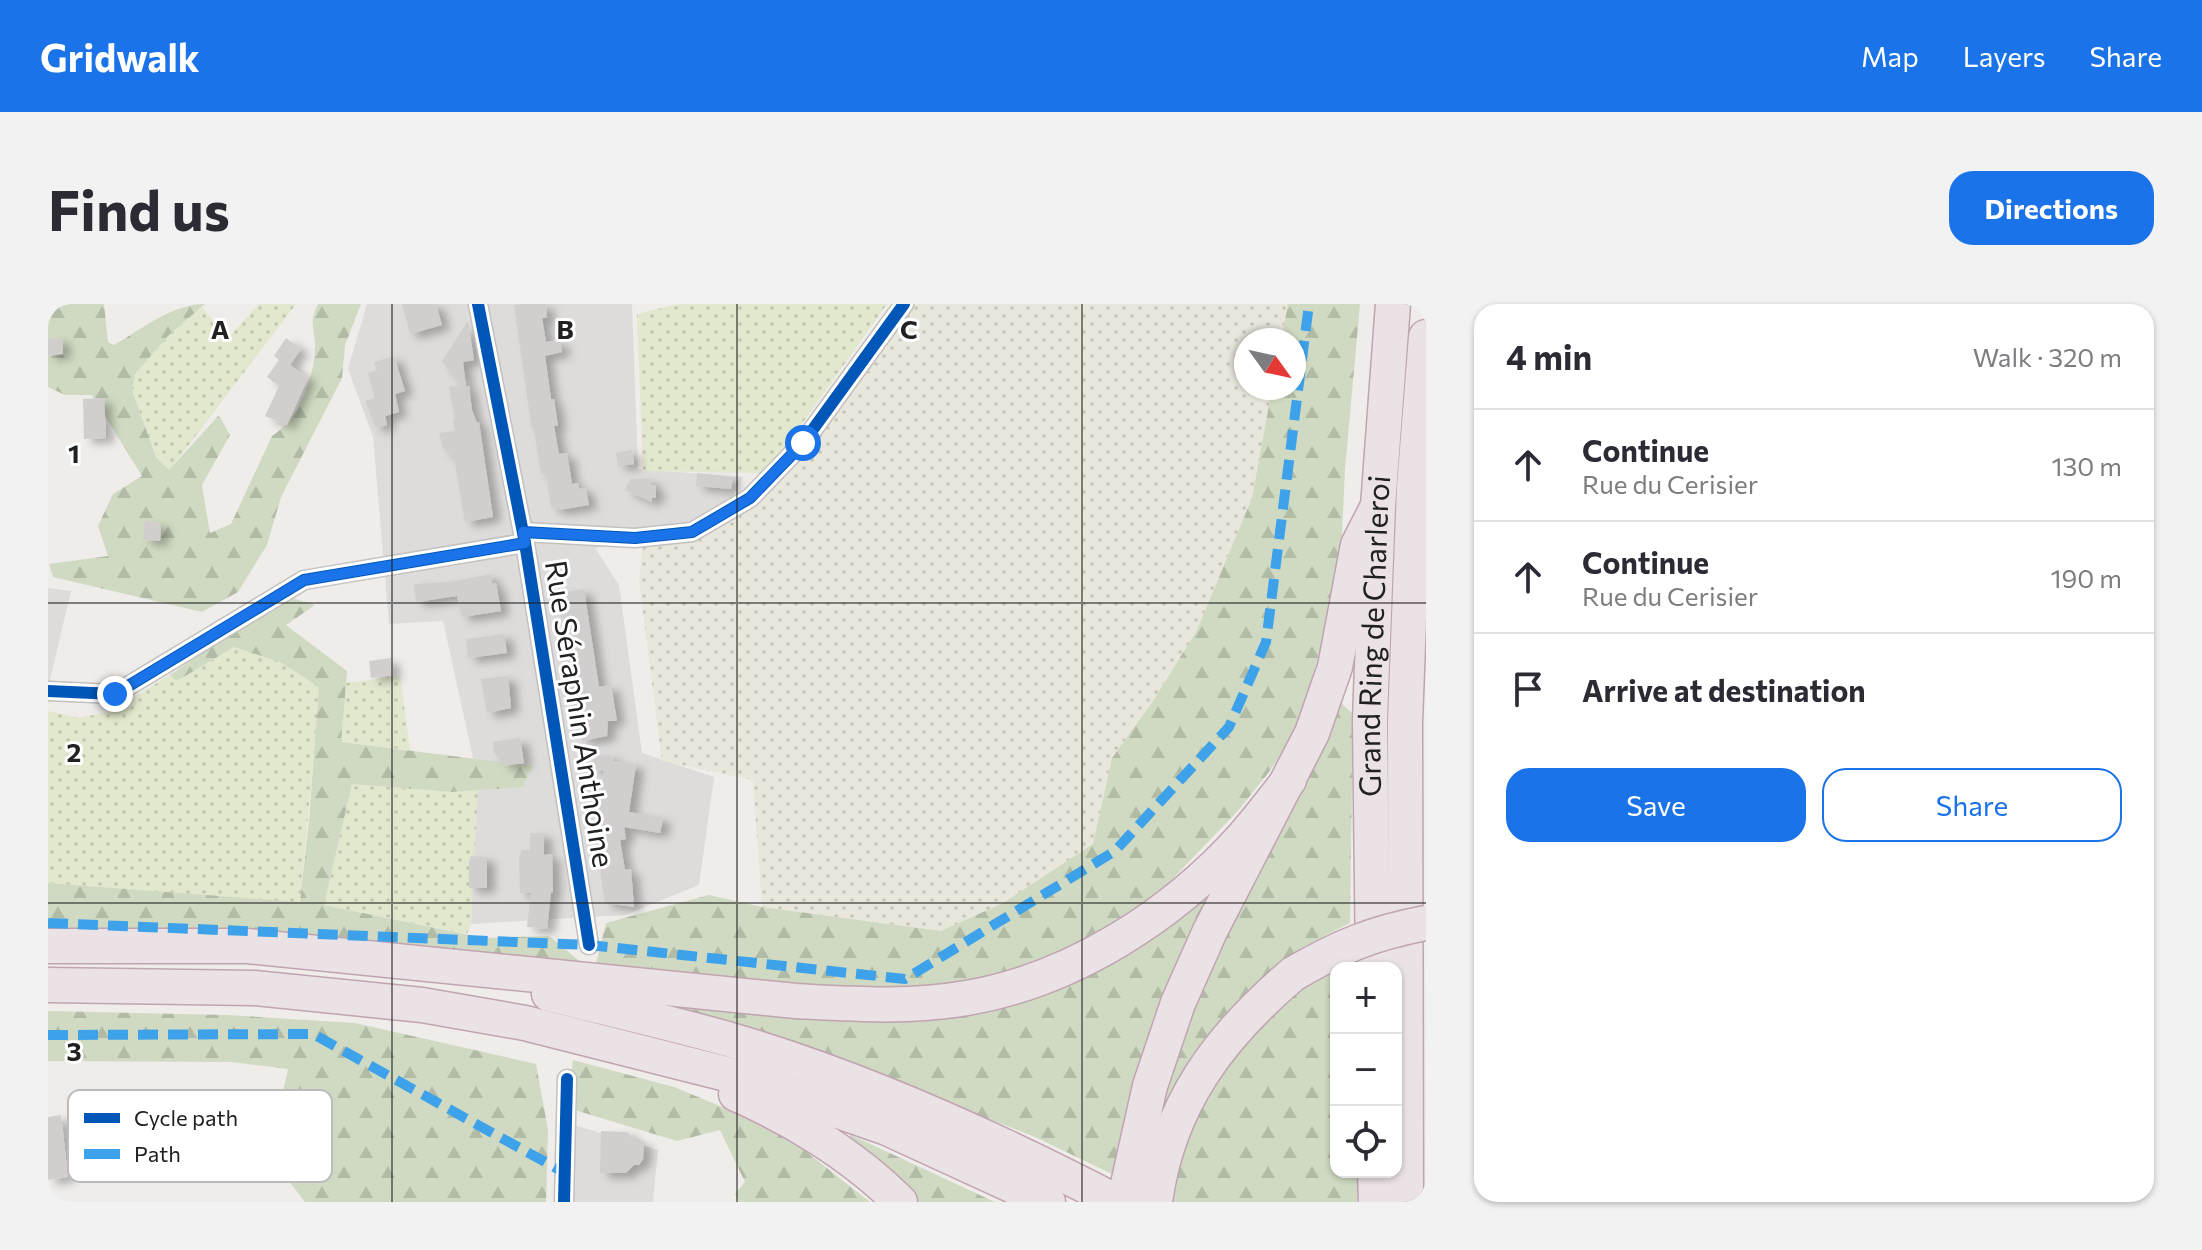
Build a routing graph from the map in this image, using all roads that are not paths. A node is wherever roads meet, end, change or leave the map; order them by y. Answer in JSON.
{"nodes":[{"id":1,"x":478,"y":304,"type":"edge"},
{"id":2,"x":904,"y":304,"type":"edge"},
{"id":3,"x":1393,"y":304,"type":"edge"},
{"id":4,"x":1426,"y":337,"type":"edge"},
{"id":5,"x":1378,"y":506,"type":"junction"},
{"id":6,"x":524,"y":538,"type":"junction"},
{"id":7,"x":48,"y":691,"type":"edge"},
{"id":8,"x":1289,"y":780,"type":"junction"},
{"id":9,"x":1426,"y":923,"type":"edge"},
{"id":10,"x":589,"y":945,"type":"dead end"},
{"id":11,"x":48,"y":946,"type":"edge"},
{"id":12,"x":1373,"y":962,"type":"edge"},
{"id":13,"x":428,"y":966,"type":"junction"},
{"id":14,"x":48,"y":985,"type":"edge"},
{"id":15,"x":673,"y":1060,"type":"junction"},
{"id":16,"x":567,"y":1079,"type":"dead end"},
{"id":17,"x":1375,"y":1178,"type":"edge"},
{"id":18,"x":1043,"y":1188,"type":"edge"},
{"id":19,"x":564,"y":1202,"type":"edge"},
{"id":20,"x":900,"y":1202,"type":"edge"},
{"id":21,"x":1117,"y":1202,"type":"edge"},
{"id":22,"x":1124,"y":1202,"type":"edge"},
{"id":23,"x":1155,"y":1202,"type":"edge"},
{"id":24,"x":1376,"y":1202,"type":"edge"},
{"id":25,"x":1406,"y":1202,"type":"edge"}],
"edges":[{"from":1,"to":6,"type":"street","name":"Rue Séraphin Anthoine"},
{"from":2,"to":6,"type":"street"},
{"from":3,"to":5,"type":"highway","name":"Grand Ring de Charleroi"},
{"from":4,"to":25,"type":"highway","name":"Grand Ring de Charleroi"},
{"from":5,"to":8,"type":"highway"},
{"from":5,"to":12,"type":"highway","name":"Grand Ring de Charleroi"},
{"from":6,"to":7,"type":"street"},
{"from":6,"to":10,"type":"street","name":"Rue Séraphin Anthoine"},
{"from":8,"to":13,"type":"highway"},
{"from":8,"to":22,"type":"highway"},
{"from":9,"to":23,"type":"highway","bridge":true},
{"from":11,"to":13,"type":"highway"},
{"from":13,"to":18,"type":"highway"},
{"from":14,"to":15,"type":"highway"},
{"from":15,"to":18,"type":"highway"},
{"from":15,"to":20,"type":"highway"},
{"from":16,"to":19,"type":"street"},
{"from":17,"to":24,"type":"highway"},
{"from":18,"to":21,"type":"highway"}]}
